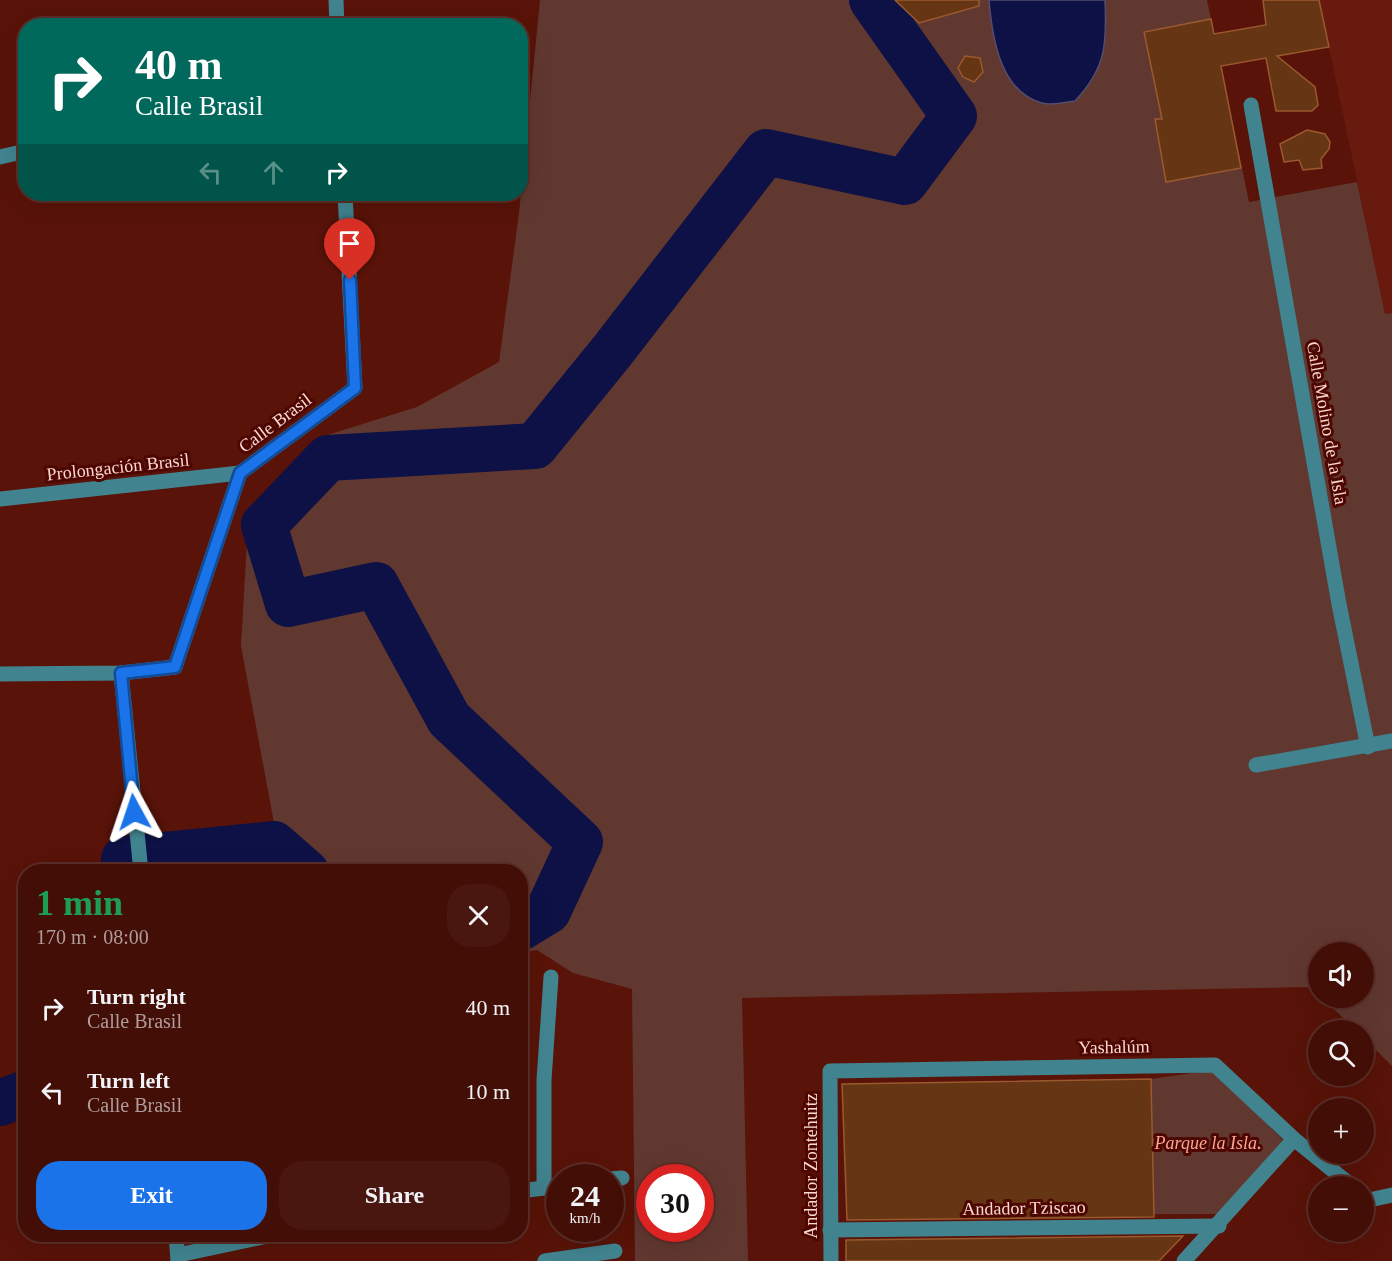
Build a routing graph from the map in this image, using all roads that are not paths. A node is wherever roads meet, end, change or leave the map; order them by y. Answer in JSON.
{"nodes":[{"id":1,"x":336,"y":0,"type":"edge"},
{"id":2,"x":337,"y":18,"type":"edge"},
{"id":3,"x":1251,"y":105,"type":"dead end"},
{"id":4,"x":18,"y":153,"type":"edge"},
{"id":5,"x":0,"y":157,"type":"edge"},
{"id":6,"x":345,"y":201,"type":"edge"},
{"id":7,"x":240,"y":473,"type":"junction"},
{"id":8,"x":0,"y":499,"type":"edge"},
{"id":9,"x":121,"y":673,"type":"junction"},
{"id":10,"x":0,"y":674,"type":"edge"},
{"id":11,"x":1392,"y":741,"type":"edge"},
{"id":12,"x":1368,"y":747,"type":"junction"},
{"id":13,"x":1256,"y":765,"type":"dead end"},
{"id":14,"x":140,"y":864,"type":"edge"},
{"id":15,"x":550,"y":977,"type":"dead end"},
{"id":16,"x":830,"y":1071,"type":"joint"},
{"id":17,"x":1294,"y":1139,"type":"junction"},
{"id":18,"x":1340,"y":1176,"type":"edge"},
{"id":19,"x":544,"y":1188,"type":"joint"},
{"id":20,"x":528,"y":1190,"type":"edge"},
{"id":21,"x":1392,"y":1195,"type":"edge"},
{"id":22,"x":1374,"y":1197,"type":"edge"},
{"id":23,"x":1219,"y":1226,"type":"junction"},
{"id":24,"x":830,"y":1230,"type":"junction"},
{"id":25,"x":177,"y":1242,"type":"edge"},
{"id":26,"x":244,"y":1242,"type":"edge"},
{"id":27,"x":615,"y":1251,"type":"dead end"},
{"id":28,"x":178,"y":1258,"type":"edge"},
{"id":29,"x":545,"y":1261,"type":"edge"},
{"id":30,"x":831,"y":1261,"type":"edge"},
{"id":31,"x":1184,"y":1261,"type":"edge"}],
"edges":[{"from":1,"to":2,"type":"street"},
{"from":3,"to":12,"type":"street","name":"Calle Molino de la Isla"},
{"from":4,"to":5,"type":"street"},
{"from":6,"to":7,"type":"street","name":"Calle Brasil"},
{"from":7,"to":8,"type":"street","name":"Prolongación Brasil"},
{"from":7,"to":9,"type":"street","name":"Calle Brasil"},
{"from":9,"to":10,"type":"street"},
{"from":9,"to":14,"type":"street"},
{"from":11,"to":12,"type":"street"},
{"from":12,"to":13,"type":"street"},
{"from":15,"to":19,"type":"street"},
{"from":16,"to":17,"type":"street","name":"Yashalúm"},
{"from":16,"to":24,"type":"street","name":"Andador Zontehuitz"},
{"from":17,"to":18,"type":"street","name":"Yashalúm"},
{"from":17,"to":23,"type":"street"},
{"from":19,"to":20,"type":"street"},
{"from":21,"to":22,"type":"street"},
{"from":23,"to":24,"type":"street","name":"Andador Tziscao"},
{"from":23,"to":31,"type":"street"},
{"from":24,"to":30,"type":"street","name":"Andador Zontehuitz"},
{"from":25,"to":28,"type":"street"},
{"from":26,"to":28,"type":"street"},
{"from":27,"to":29,"type":"street"}]}
